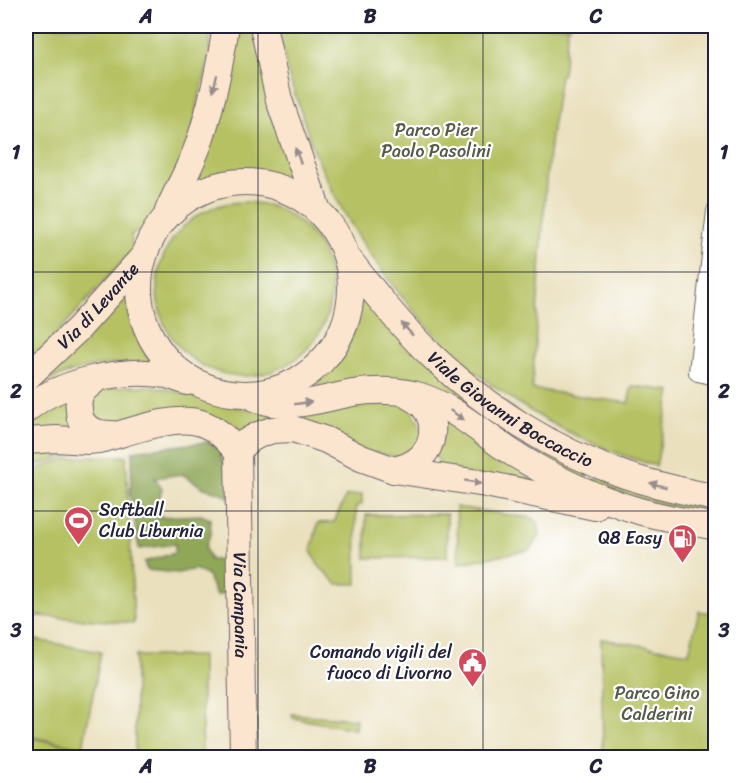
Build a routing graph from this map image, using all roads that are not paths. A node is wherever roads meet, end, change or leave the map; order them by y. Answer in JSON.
{"nodes":[{"id":1,"x":226,"y":26,"type":"edge"},
{"id":2,"x":263,"y":26,"type":"edge"},
{"id":3,"x":318,"y":211,"type":"junction"},
{"id":4,"x":716,"y":211,"type":"edge"},
{"id":5,"x":166,"y":216,"type":"junction"},
{"id":6,"x":143,"y":256,"type":"junction"},
{"id":7,"x":347,"y":256,"type":"junction"},
{"id":8,"x":707,"y":374,"type":"edge"},
{"id":9,"x":26,"y":378,"type":"edge"},
{"id":10,"x":96,"y":379,"type":"junction"},
{"id":11,"x":206,"y":387,"type":"junction"},
{"id":12,"x":403,"y":392,"type":"junction"},
{"id":13,"x":247,"y":394,"type":"junction"},
{"id":14,"x":26,"y":410,"type":"edge"},
{"id":15,"x":118,"y":435,"type":"junction"},
{"id":16,"x":26,"y":441,"type":"edge"},
{"id":17,"x":238,"y":453,"type":"junction"},
{"id":18,"x":394,"y":470,"type":"junction"},
{"id":19,"x":716,"y":498,"type":"edge"},
{"id":20,"x":635,"y":509,"type":"junction"},
{"id":21,"x":716,"y":527,"type":"edge"},
{"id":22,"x":243,"y":758,"type":"edge"}],
"edges":[{"from":1,"to":5,"type":"main road","name":"Viale Giovanni Boccaccio","one_way":true},
{"from":3,"to":2,"type":"main road","name":"Viale Giovanni Boccaccio","one_way":true},
{"from":3,"to":5,"type":"main road","name":"Viale Giovanni Boccaccio"},
{"from":3,"to":7,"type":"main road","name":"Viale Giovanni Boccaccio"},
{"from":4,"to":8,"type":"street"},
{"from":5,"to":6,"type":"main road","name":"Viale Giovanni Boccaccio"},
{"from":6,"to":9,"type":"main road","name":"Via di Levante"},
{"from":6,"to":11,"type":"main road","name":"Viale Giovanni Boccaccio"},
{"from":7,"to":13,"type":"main road","name":"Viale Giovanni Boccaccio"},
{"from":19,"to":7,"type":"main road","name":"Viale Giovanni Boccaccio","one_way":true},
{"from":10,"to":11,"type":"main road"},
{"from":10,"to":14,"type":"main road"},
{"from":10,"to":15,"type":"main road"},
{"from":11,"to":13,"type":"main road","name":"Viale Giovanni Boccaccio"},
{"from":13,"to":12,"type":"main road","name":"Viale Giovanni Boccaccio","one_way":true},
{"from":12,"to":18,"type":"main road"},
{"from":12,"to":20,"type":"main road","name":"Viale Giovanni Boccaccio","one_way":true},
{"from":15,"to":16,"type":"main road"},
{"from":15,"to":17,"type":"main road"},
{"from":17,"to":18,"type":"main road","name":"Viale Giovanni Boccaccio"},
{"from":17,"to":22,"type":"main road","name":"Via Campania"},
{"from":18,"to":20,"type":"main road","name":"Viale Giovanni Boccaccio","one_way":true},
{"from":20,"to":21,"type":"main road","name":"Viale Giovanni Boccaccio"}]}
